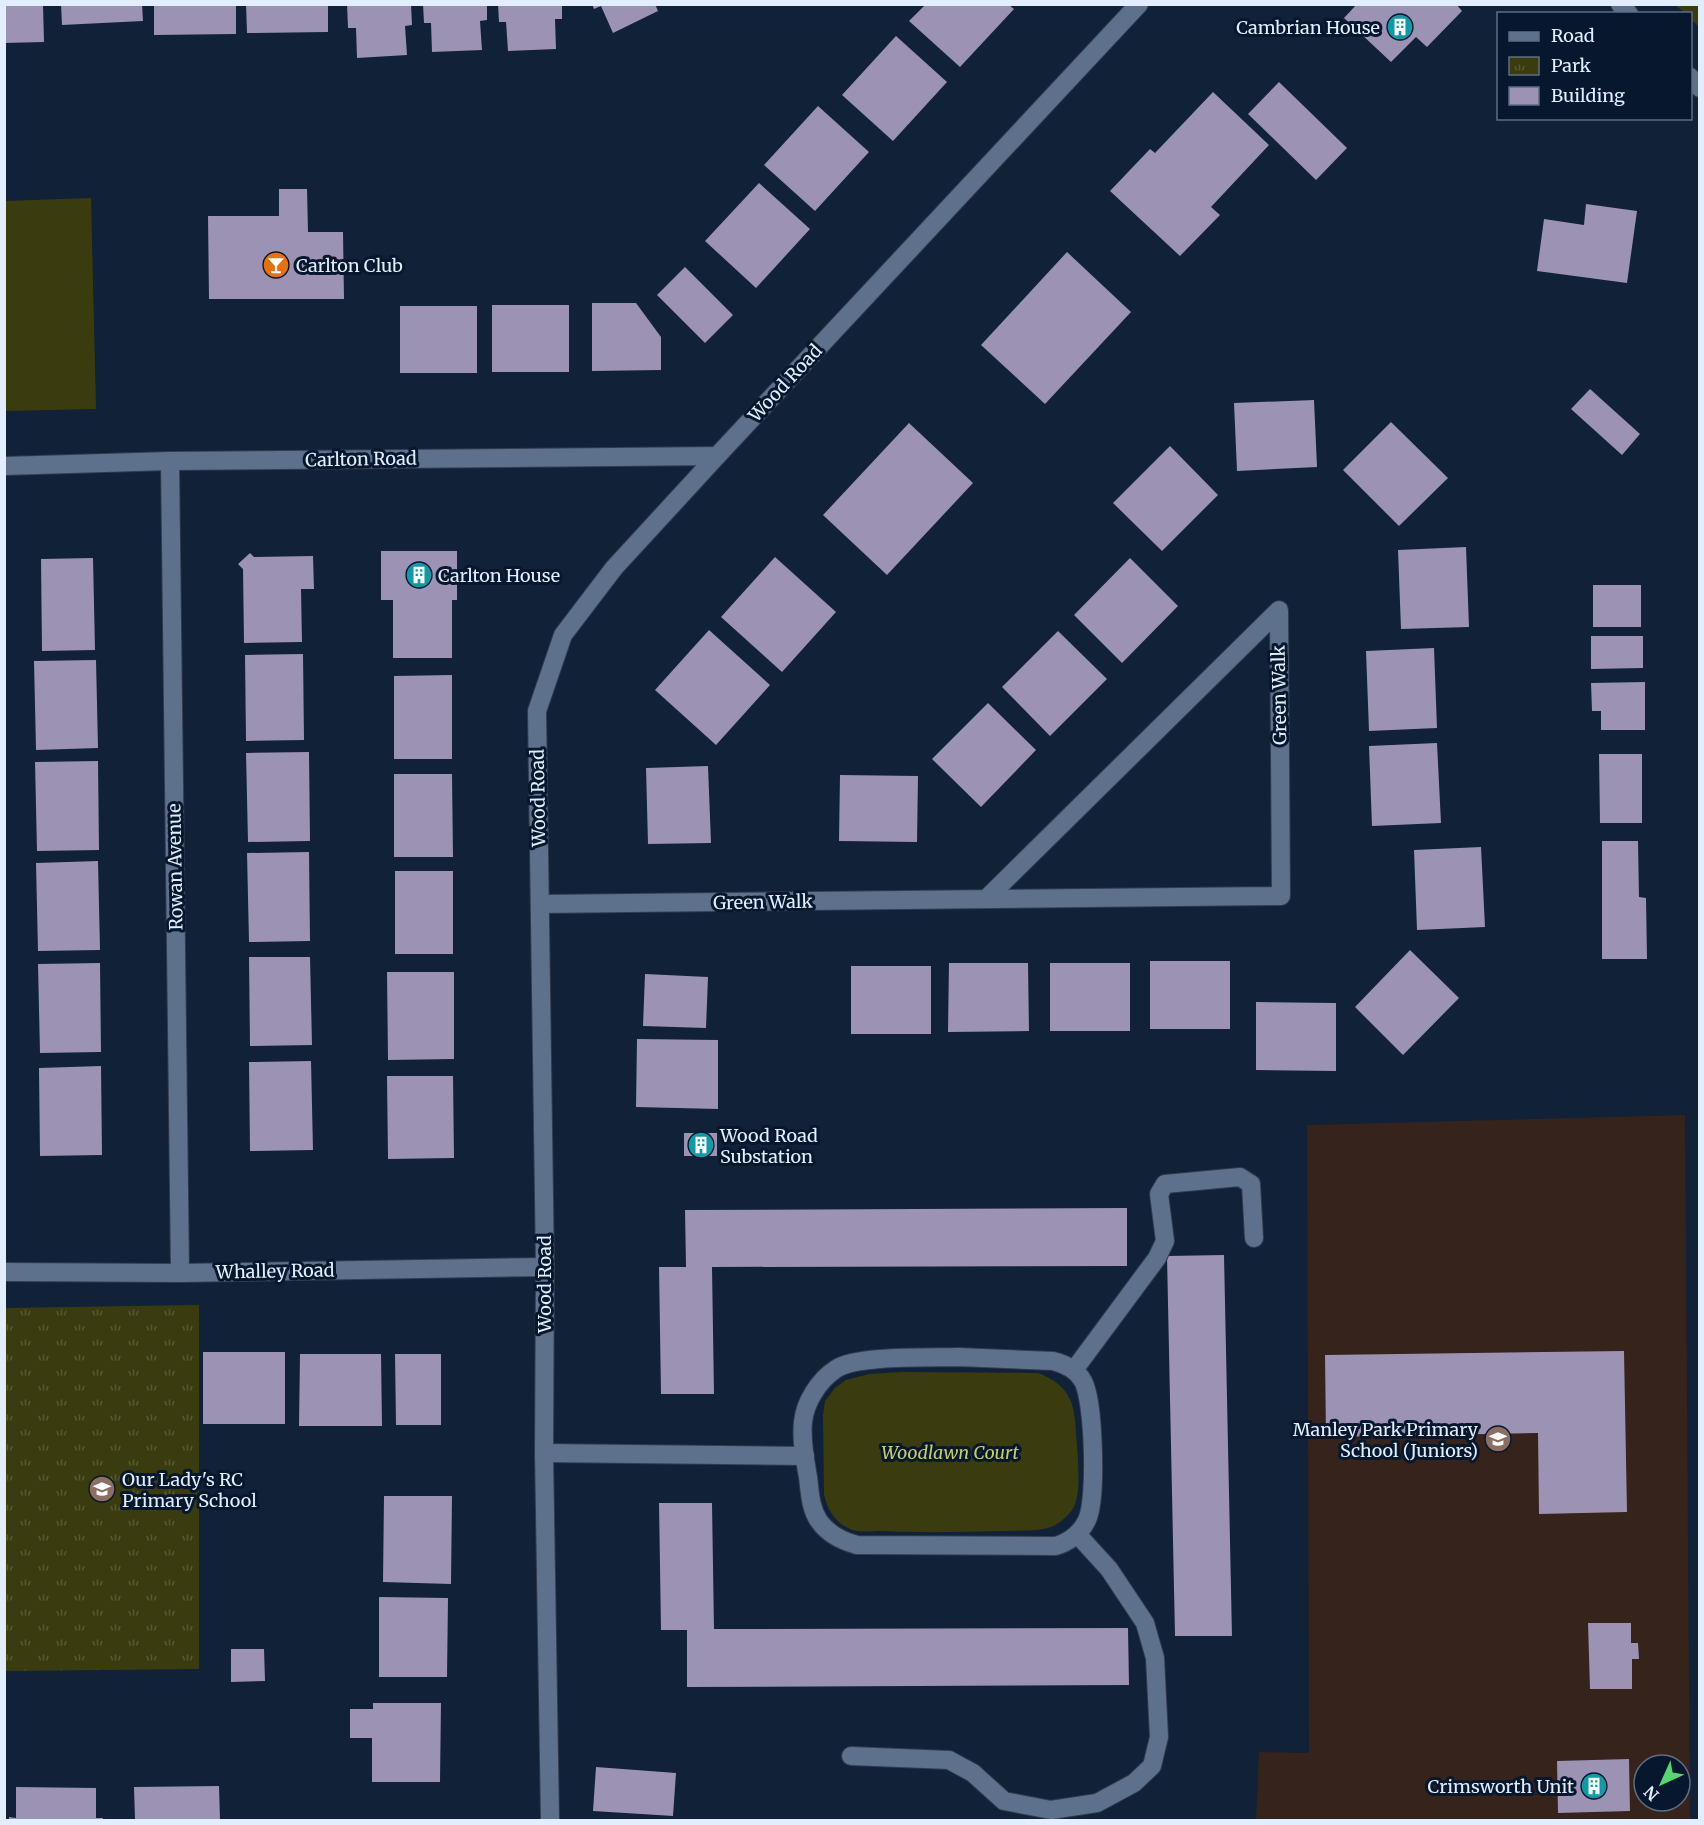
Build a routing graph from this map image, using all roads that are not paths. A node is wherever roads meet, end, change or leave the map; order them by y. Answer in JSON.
{"nodes":[{"id":1,"x":1139,"y":4,"type":"edge"},
{"id":2,"x":717,"y":456,"type":"junction"},
{"id":3,"x":170,"y":461,"type":"junction"},
{"id":4,"x":4,"y":466,"type":"edge"},
{"id":5,"x":986,"y":900,"type":"junction"},
{"id":6,"x":540,"y":904,"type":"junction"},
{"id":7,"x":1254,"y":1238,"type":"dead end"},
{"id":8,"x":545,"y":1267,"type":"junction"},
{"id":9,"x":4,"y":1272,"type":"edge"},
{"id":10,"x":180,"y":1273,"type":"junction"},
{"id":11,"x":1074,"y":1370,"type":"junction"},
{"id":12,"x":544,"y":1453,"type":"junction"},
{"id":13,"x":805,"y":1456,"type":"junction"},
{"id":14,"x":1077,"y":1534,"type":"junction"},
{"id":15,"x":850,"y":1756,"type":"dead end"},
{"id":16,"x":550,"y":1821,"type":"edge"}],
"edges":[{"from":1,"to":2,"type":"street","name":"Wood Road"},
{"from":2,"to":3,"type":"street","name":"Carlton Road"},
{"from":2,"to":6,"type":"street","name":"Wood Road"},
{"from":3,"to":4,"type":"street","name":"Carlton Road"},
{"from":3,"to":10,"type":"street","name":"Rowan Avenue"},
{"from":5,"to":5,"type":"street","name":"Green Walk"},
{"from":5,"to":6,"type":"street","name":"Green Walk"},
{"from":6,"to":8,"type":"street","name":"Wood Road"},
{"from":7,"to":11,"type":"street"},
{"from":8,"to":10,"type":"street","name":"Whalley Road"},
{"from":8,"to":12,"type":"street","name":"Wood Road"},
{"from":9,"to":10,"type":"street","name":"Whalley Road"},
{"from":11,"to":13,"type":"street"},
{"from":11,"to":14,"type":"street"},
{"from":12,"to":13,"type":"street"},
{"from":12,"to":16,"type":"street","name":"Wood Road"},
{"from":13,"to":14,"type":"street"},
{"from":14,"to":15,"type":"street"}]}
